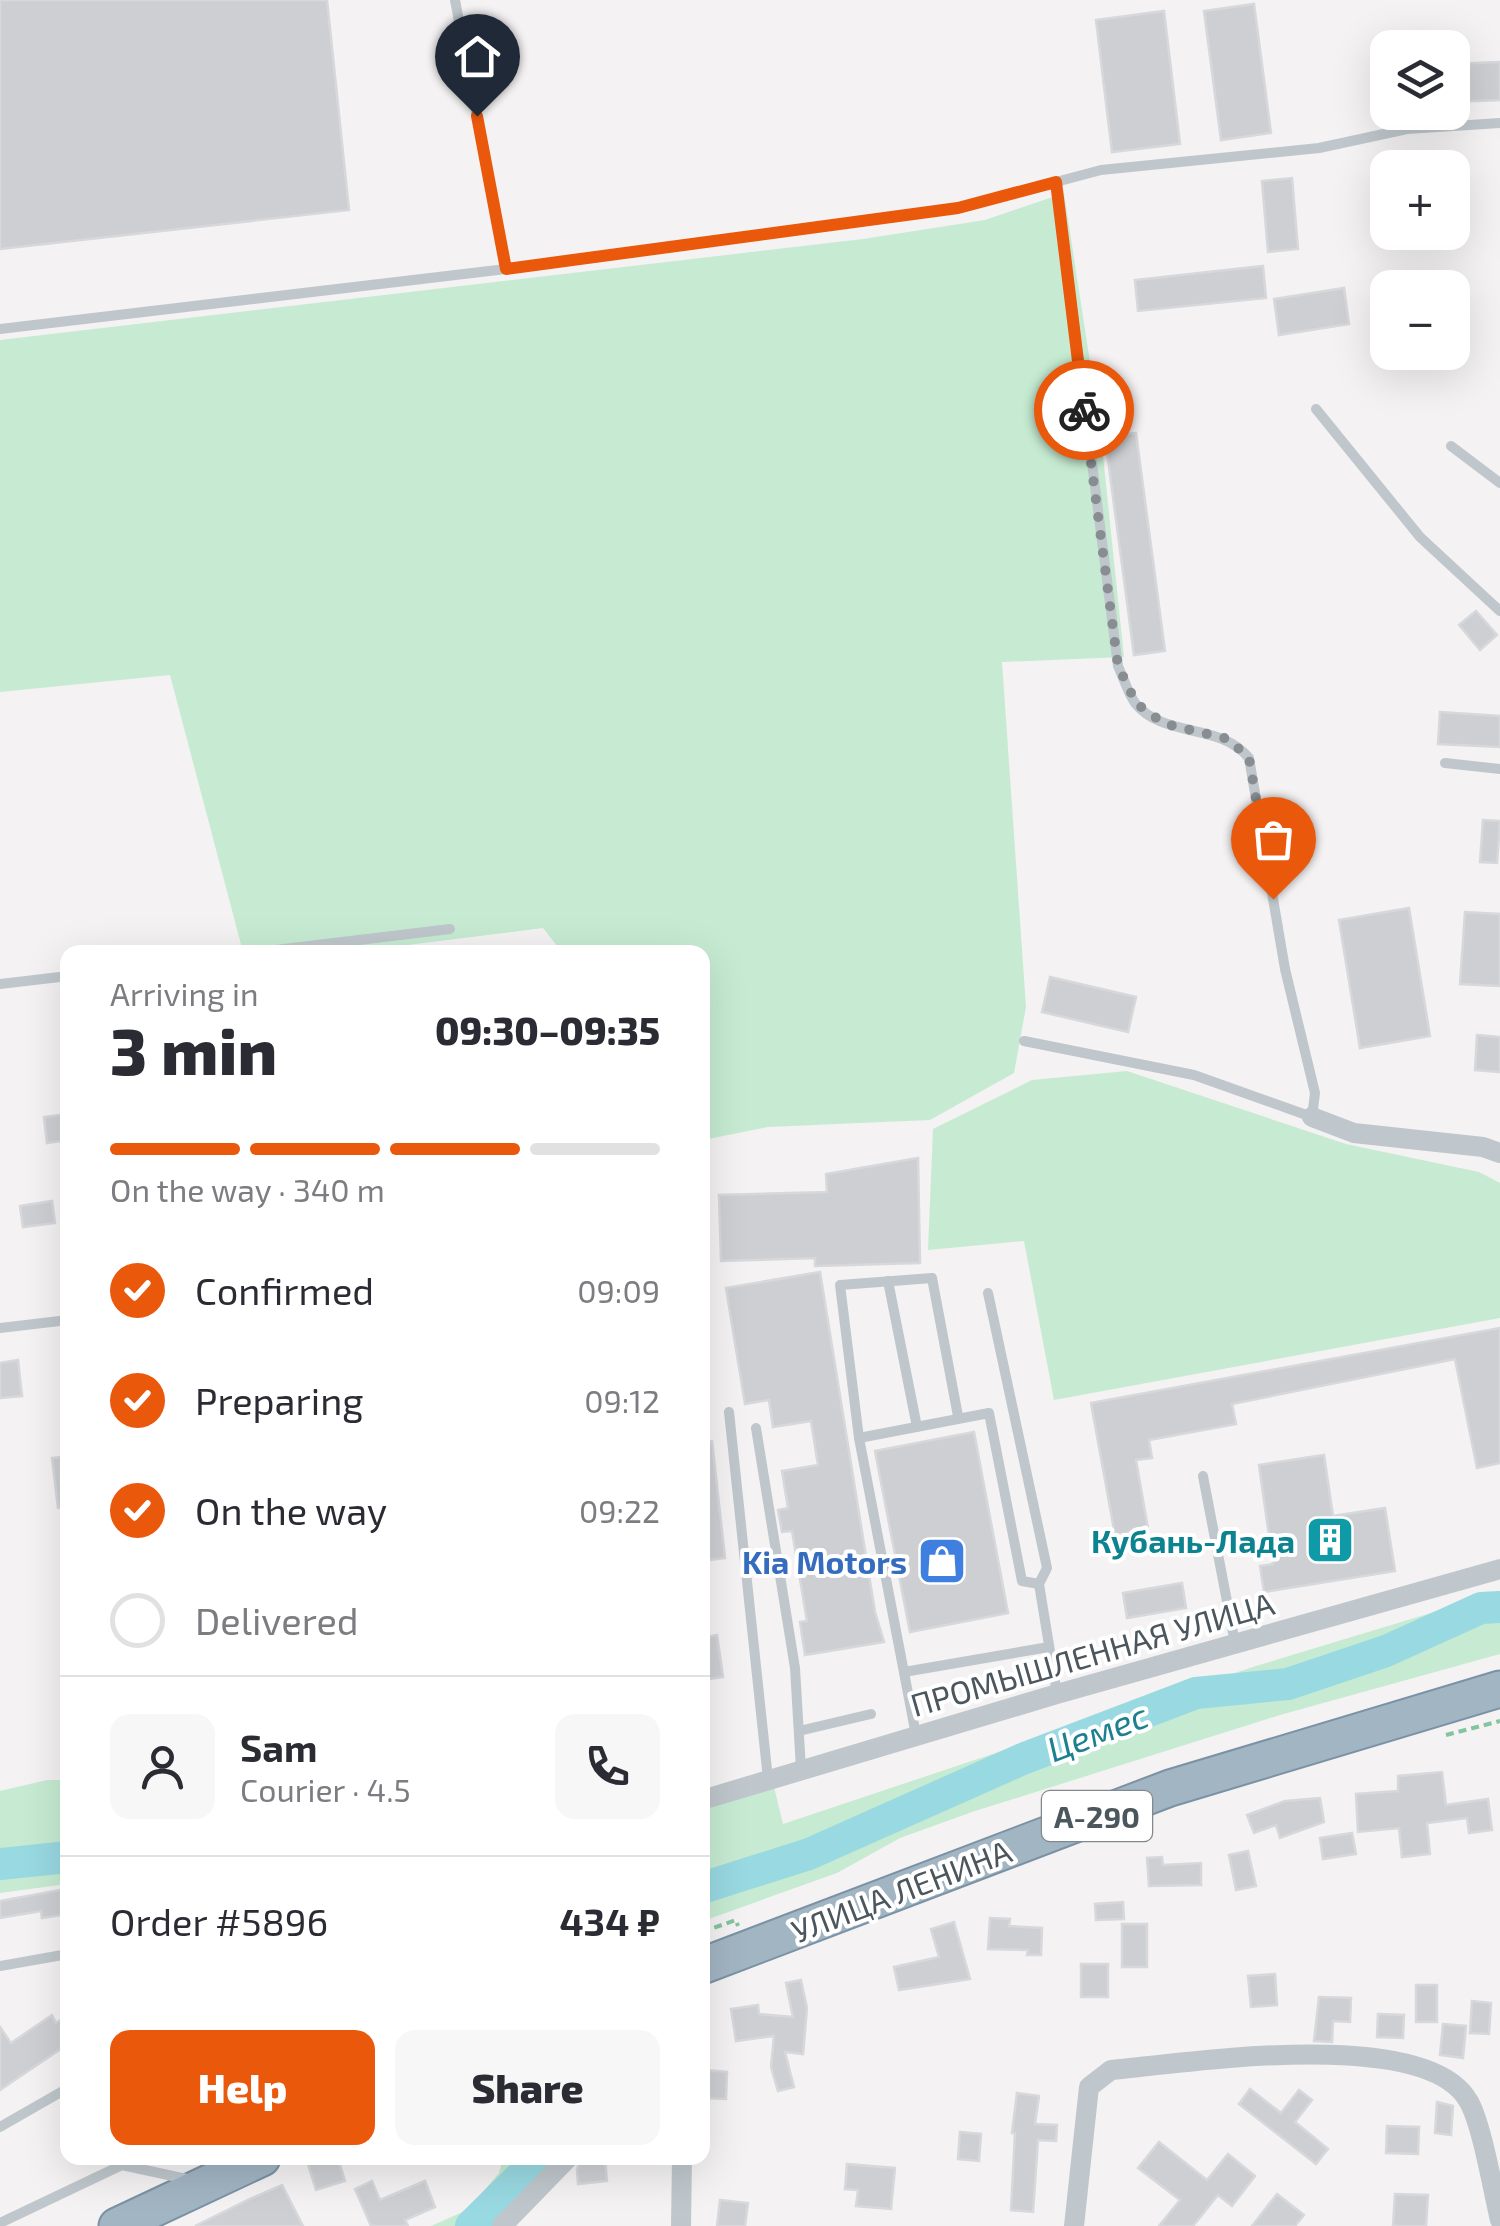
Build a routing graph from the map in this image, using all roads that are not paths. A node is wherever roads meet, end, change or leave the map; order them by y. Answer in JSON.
{"nodes":[{"id":1,"x":456,"y":0,"type":"edge"},
{"id":2,"x":1500,"y":123,"type":"edge"},
{"id":3,"x":1056,"y":182,"type":"junction"},
{"id":4,"x":506,"y":269,"type":"junction"},
{"id":5,"x":0,"y":328,"type":"edge"},
{"id":6,"x":1316,"y":409,"type":"dead end"},
{"id":7,"x":1451,"y":446,"type":"dead end"},
{"id":8,"x":1500,"y":483,"type":"edge"},
{"id":9,"x":1500,"y":611,"type":"edge"},
{"id":10,"x":1444,"y":763,"type":"dead end"},
{"id":11,"x":1500,"y":770,"type":"edge"},
{"id":12,"x":450,"y":929,"type":"dead end"},
{"id":13,"x":317,"y":945,"type":"edge"},
{"id":14,"x":60,"y":977,"type":"edge"},
{"id":15,"x":0,"y":984,"type":"edge"},
{"id":16,"x":1024,"y":1041,"type":"dead end"},
{"id":17,"x":1312,"y":1117,"type":"junction"},
{"id":18,"x":1492,"y":1150,"type":"edge"},
{"id":19,"x":888,"y":1281,"type":"junction"},
{"id":20,"x":988,"y":1293,"type":"dead end"},
{"id":21,"x":60,"y":1321,"type":"edge"},
{"id":22,"x":0,"y":1328,"type":"edge"},
{"id":23,"x":1012,"y":1407,"type":"junction"},
{"id":24,"x":729,"y":1412,"type":"dead end"},
{"id":25,"x":989,"y":1413,"type":"junction"},
{"id":26,"x":958,"y":1416,"type":"dead end"},
{"id":27,"x":917,"y":1427,"type":"junction"},
{"id":28,"x":756,"y":1428,"type":"dead end"},
{"id":29,"x":859,"y":1438,"type":"junction"},
{"id":30,"x":1203,"y":1476,"type":"dead end"},
{"id":31,"x":1500,"y":1569,"type":"edge"},
{"id":32,"x":1039,"y":1584,"type":"junction"},
{"id":33,"x":1235,"y":1643,"type":"junction"},
{"id":34,"x":1049,"y":1647,"type":"junction"},
{"id":35,"x":904,"y":1672,"type":"junction"},
{"id":36,"x":1500,"y":1690,"type":"edge"},
{"id":37,"x":1057,"y":1694,"type":"junction"},
{"id":38,"x":870,"y":1714,"type":"dead end"},
{"id":39,"x":799,"y":1731,"type":"junction"},
{"id":40,"x":916,"y":1735,"type":"junction"},
{"id":41,"x":801,"y":1769,"type":"junction"},
{"id":42,"x":768,"y":1779,"type":"junction"},
{"id":43,"x":710,"y":1797,"type":"edge"},
{"id":44,"x":60,"y":1955,"type":"edge"},
{"id":45,"x":710,"y":1963,"type":"edge"},
{"id":46,"x":0,"y":1966,"type":"edge"},
{"id":47,"x":60,"y":2093,"type":"edge"},
{"id":48,"x":0,"y":2127,"type":"edge"},
{"id":49,"x":561,"y":2165,"type":"edge"},
{"id":50,"x":682,"y":2165,"type":"edge"},
{"id":51,"x":219,"y":2172,"type":"edge"},
{"id":52,"x":1500,"y":2220,"type":"edge"},
{"id":53,"x":0,"y":2223,"type":"edge"},
{"id":54,"x":117,"y":2226,"type":"edge"},
{"id":55,"x":502,"y":2226,"type":"edge"},
{"id":56,"x":681,"y":2226,"type":"edge"},
{"id":57,"x":1074,"y":2226,"type":"edge"}],
"edges":[{"from":1,"to":4,"type":"lane"},
{"from":2,"to":3,"type":"lane"},
{"from":3,"to":4,"type":"lane"},
{"from":3,"to":17,"type":"lane"},
{"from":4,"to":5,"type":"lane"},
{"from":6,"to":9,"type":"lane"},
{"from":7,"to":8,"type":"lane"},
{"from":10,"to":11,"type":"lane"},
{"from":12,"to":13,"type":"lane"},
{"from":14,"to":15,"type":"lane"},
{"from":16,"to":17,"type":"lane"},
{"from":17,"to":18,"type":"street"},
{"from":19,"to":26,"type":"lane"},
{"from":19,"to":27,"type":"lane"},
{"from":19,"to":29,"type":"lane"},
{"from":20,"to":23,"type":"lane"},
{"from":21,"to":22,"type":"lane"},
{"from":23,"to":25,"type":"lane"},
{"from":23,"to":32,"type":"lane"},
{"from":24,"to":42,"type":"lane"},
{"from":25,"to":27,"type":"lane"},
{"from":25,"to":32,"type":"lane"},
{"from":27,"to":29,"type":"lane"},
{"from":28,"to":39,"type":"lane"},
{"from":29,"to":35,"type":"lane"},
{"from":30,"to":33,"type":"lane"},
{"from":31,"to":33,"type":"street","name":"ПРОМЫШЛЕННАЯ УЛИЦА"},
{"from":32,"to":34,"type":"lane"},
{"from":33,"to":37,"type":"street","name":"ПРОМЫШЛЕННАЯ УЛИЦА"},
{"from":34,"to":35,"type":"lane"},
{"from":34,"to":37,"type":"lane"},
{"from":35,"to":40,"type":"lane"},
{"from":36,"to":45,"type":"highway","name":"УЛИЦА ЛЕНИНА","number":"А-290"},
{"from":37,"to":40,"type":"street","name":"ПРОМЫШЛЕННАЯ УЛИЦА"},
{"from":38,"to":39,"type":"lane"},
{"from":39,"to":41,"type":"lane"},
{"from":40,"to":41,"type":"street","name":"ПРОМЫШЛЕННАЯ УЛИЦА"},
{"from":41,"to":42,"type":"street","name":"ПРОМЫШЛЕННАЯ УЛИЦА"},
{"from":42,"to":43,"type":"street","name":"ПРОМЫШЛЕННАЯ УЛИЦА"},
{"from":44,"to":46,"type":"lane"},
{"from":47,"to":48,"type":"lane"},
{"from":49,"to":55,"type":"street"},
{"from":50,"to":56,"type":"street"},
{"from":51,"to":53,"type":"lane"},
{"from":51,"to":54,"type":"highway"},
{"from":52,"to":57,"type":"street"}]}
